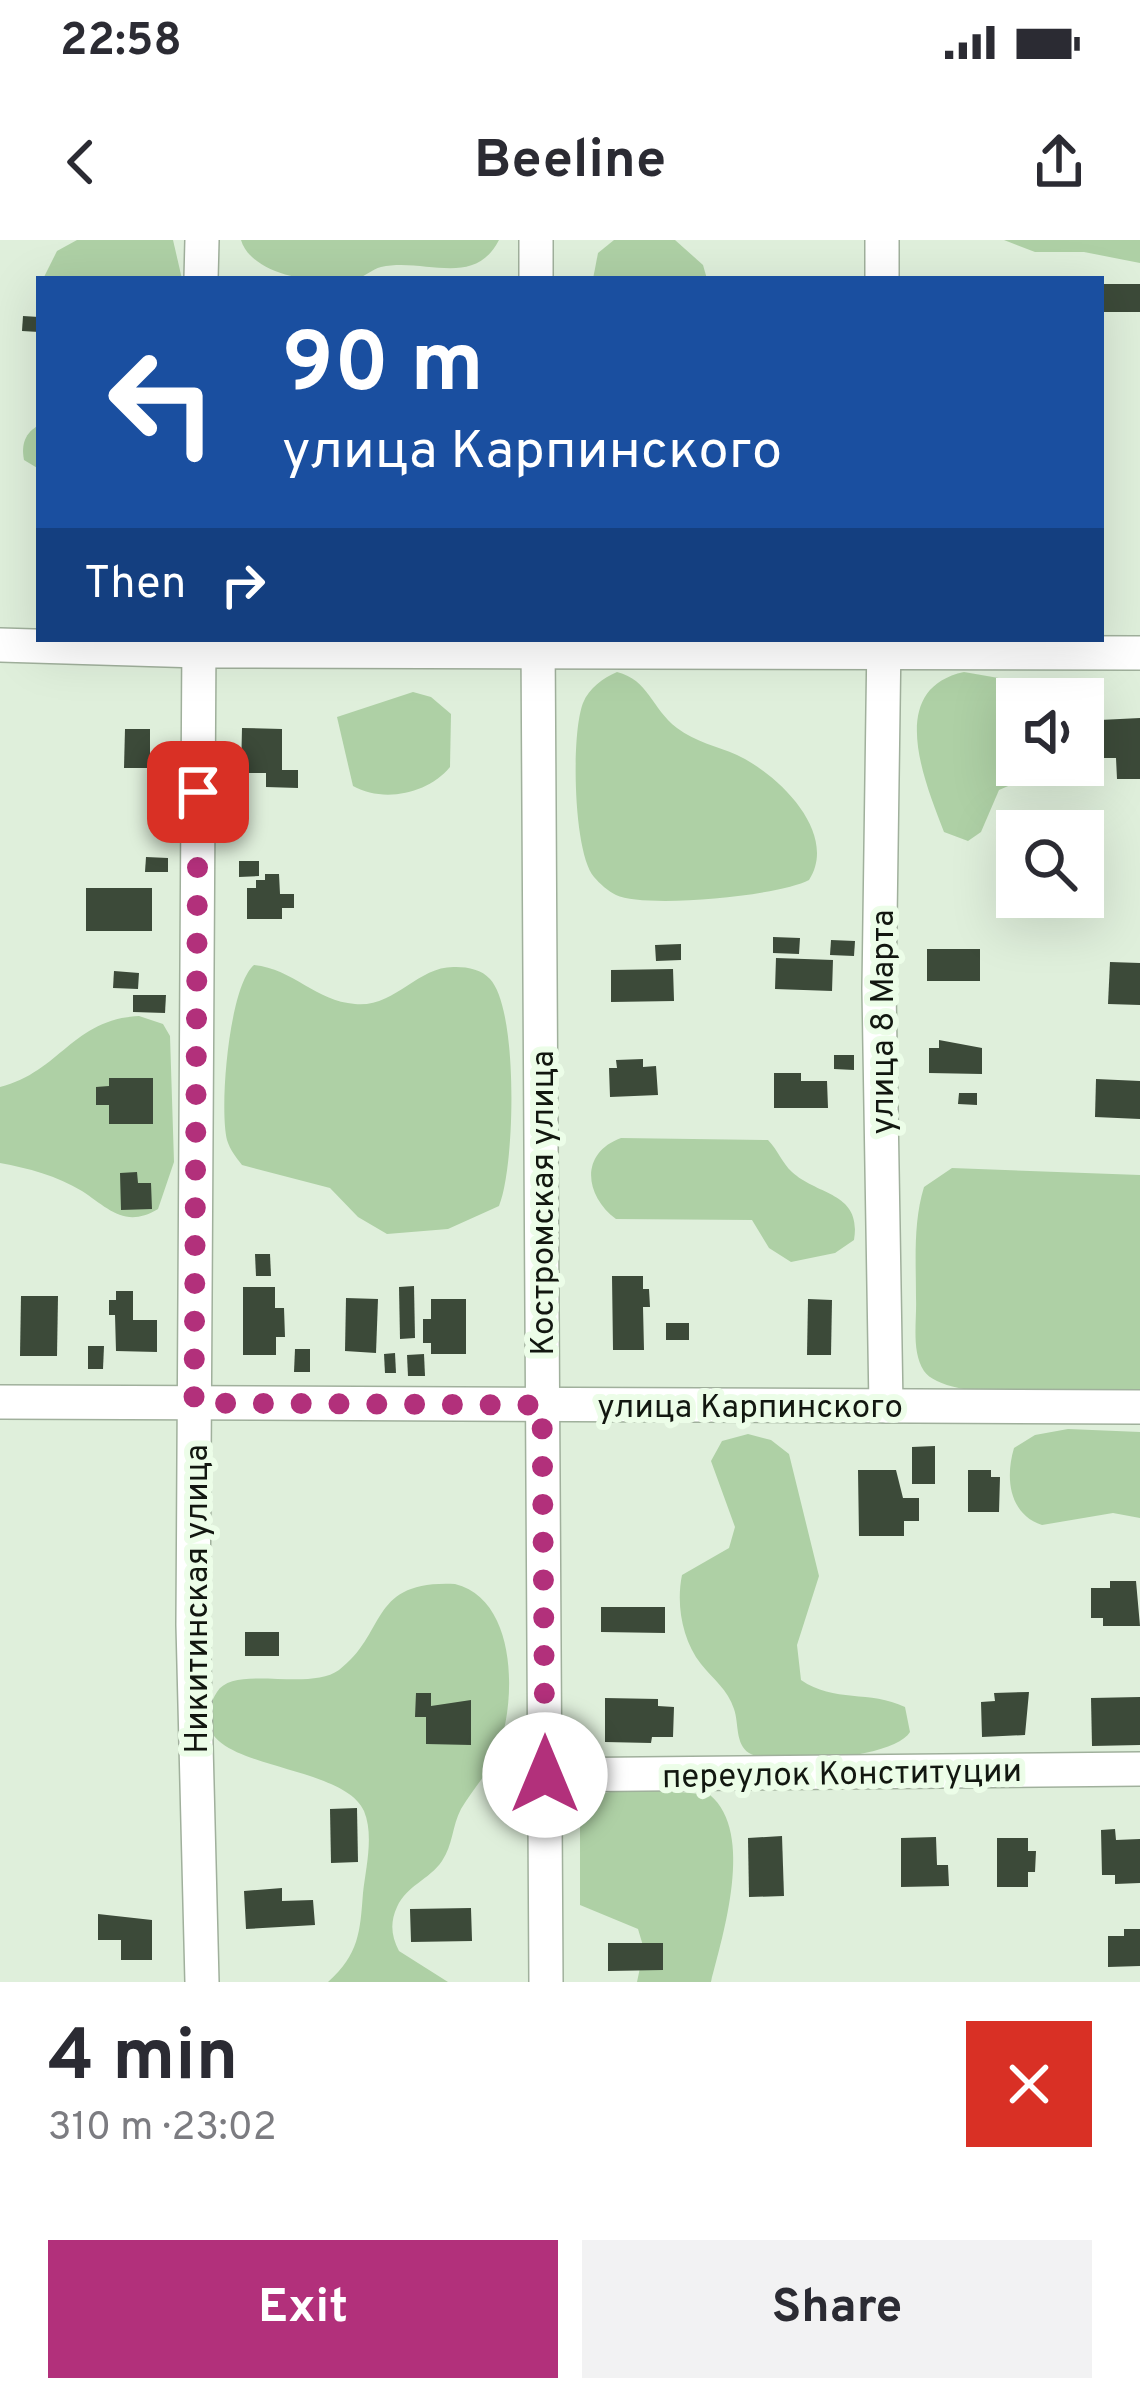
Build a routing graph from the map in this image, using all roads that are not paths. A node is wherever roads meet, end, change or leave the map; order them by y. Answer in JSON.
{"nodes":[{"id":1,"x":202,"y":240,"type":"edge"},
{"id":2,"x":536,"y":240,"type":"edge"},
{"id":3,"x":882,"y":240,"type":"edge"},
{"id":4,"x":201,"y":276,"type":"edge"},
{"id":5,"x":536,"y":276,"type":"edge"},
{"id":6,"x":882,"y":276,"type":"edge"},
{"id":7,"x":538,"y":644,"type":"edge"},
{"id":8,"x":0,"y":645,"type":"edge"},
{"id":9,"x":199,"y":645,"type":"edge"},
{"id":10,"x":885,"y":646,"type":"edge"},
{"id":11,"x":1140,"y":653,"type":"edge"},
{"id":12,"x":0,"y":1402,"type":"edge"},
{"id":13,"x":194,"y":1403,"type":"junction"},
{"id":14,"x":542,"y":1405,"type":"junction"},
{"id":15,"x":886,"y":1406,"type":"junction"},
{"id":16,"x":1140,"y":1407,"type":"edge"},
{"id":17,"x":1140,"y":1769,"type":"edge"},
{"id":18,"x":545,"y":1775,"type":"junction"},
{"id":19,"x":202,"y":1982,"type":"edge"},
{"id":20,"x":546,"y":1982,"type":"edge"}],
"edges":[{"from":1,"to":4,"type":"street"},
{"from":2,"to":5,"type":"street"},
{"from":3,"to":6,"type":"street"},
{"from":7,"to":9,"type":"street"},
{"from":7,"to":10,"type":"street"},
{"from":7,"to":14,"type":"street","name":"Костромская улица"},
{"from":8,"to":9,"type":"street"},
{"from":9,"to":13,"type":"street","name":"Никитинская улица"},
{"from":10,"to":11,"type":"street"},
{"from":10,"to":15,"type":"street","name":"улица 8 Марта"},
{"from":12,"to":13,"type":"street","name":"улица Карпинского"},
{"from":13,"to":14,"type":"street","name":"улица Карпинского"},
{"from":13,"to":19,"type":"street","name":"Никитинская улица"},
{"from":14,"to":15,"type":"street","name":"улица Карпинского"},
{"from":14,"to":18,"type":"street","name":"Костромская улица"},
{"from":15,"to":16,"type":"street","name":"улица Карпинского"},
{"from":17,"to":18,"type":"street","name":"переулок Конституции"},
{"from":18,"to":20,"type":"street","name":"Костромская улица"}]}
